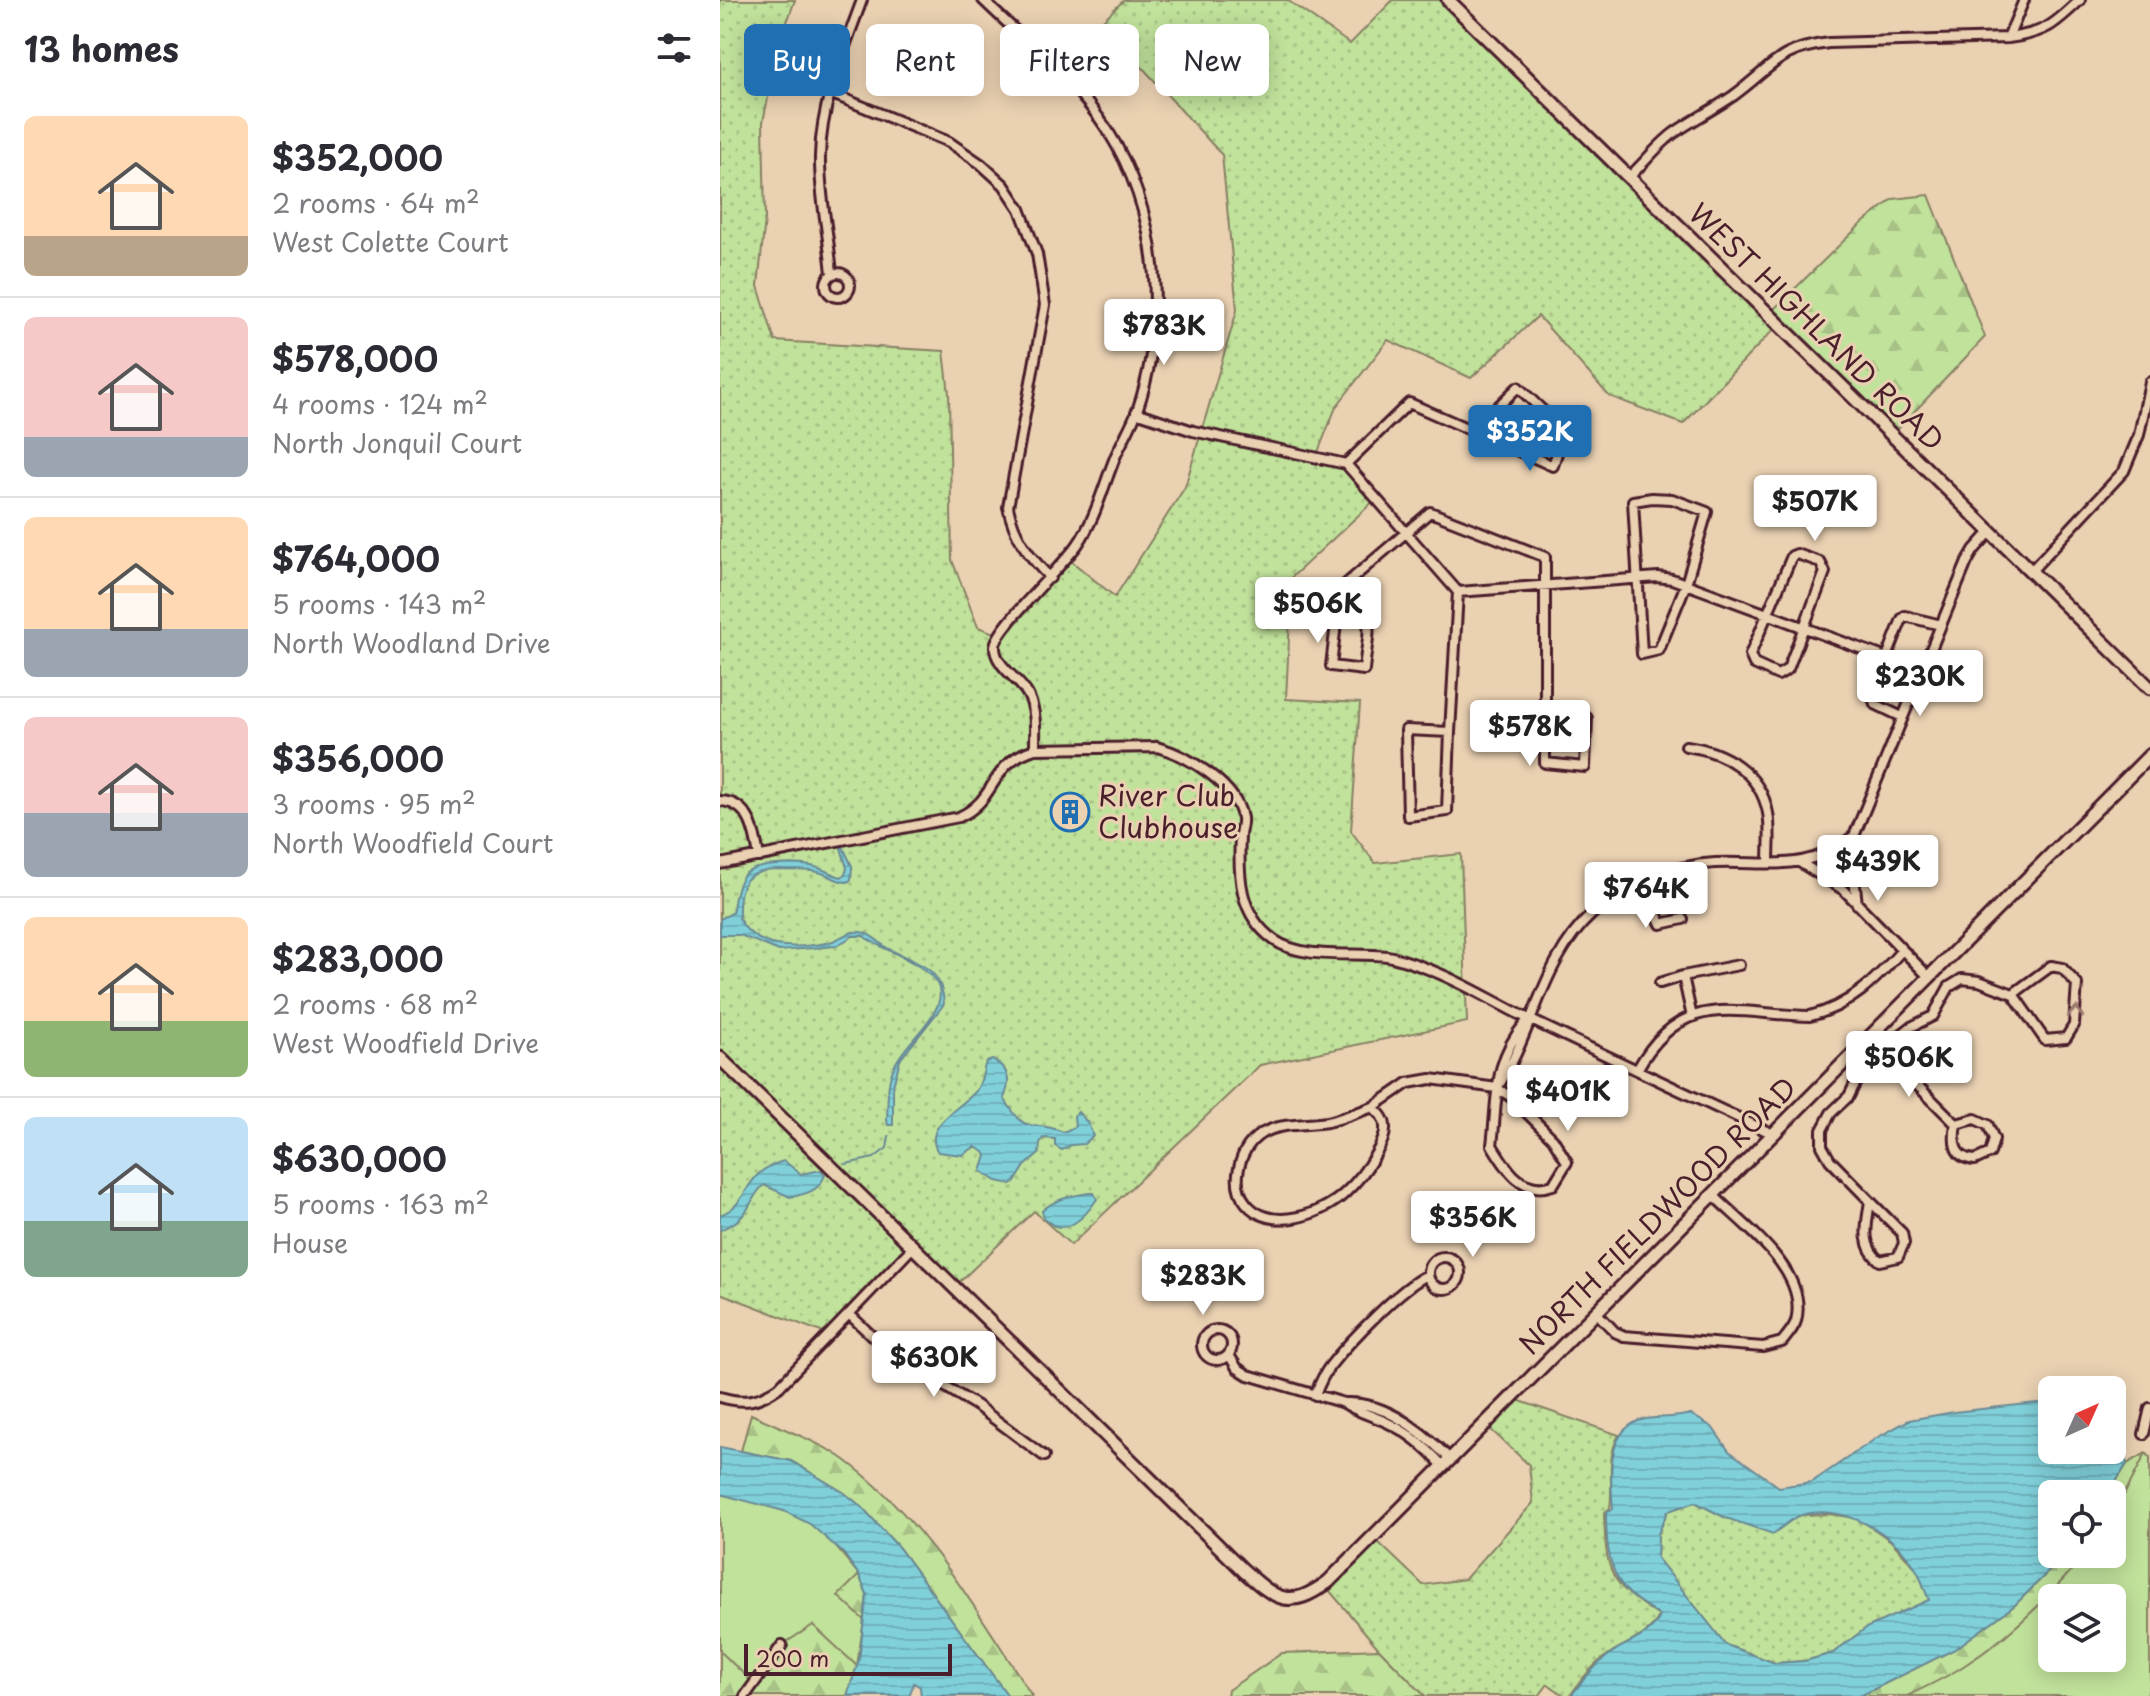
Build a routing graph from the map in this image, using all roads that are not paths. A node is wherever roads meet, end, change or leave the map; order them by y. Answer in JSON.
{"nodes":[{"id":1,"x":862,"y":0,"type":"edge"},
{"id":2,"x":983,"y":0,"type":"edge"},
{"id":3,"x":1448,"y":0,"type":"edge"},
{"id":4,"x":2024,"y":0,"type":"edge"},
{"id":5,"x":2080,"y":0,"type":"edge"},
{"id":6,"x":1008,"y":24,"type":"edge"},
{"id":7,"x":850,"y":35,"type":"edge"},
{"id":8,"x":2008,"y":38,"type":"junction"},
{"id":9,"x":829,"y":96,"type":"edge"},
{"id":10,"x":837,"y":96,"type":"edge"},
{"id":11,"x":1079,"y":96,"type":"edge"},
{"id":12,"x":1629,"y":177,"type":"junction"},
{"id":13,"x":832,"y":274,"type":"dead end"},
{"id":14,"x":2150,"y":382,"type":"edge"},
{"id":15,"x":1136,"y":412,"type":"junction"},
{"id":16,"x":1473,"y":431,"type":"junction"},
{"id":17,"x":1346,"y":464,"type":"junction"},
{"id":18,"x":1991,"y":531,"type":"junction"},
{"id":19,"x":1408,"y":533,"type":"junction"},
{"id":20,"x":2031,"y":571,"type":"junction"},
{"id":21,"x":1050,"y":578,"type":"junction"},
{"id":22,"x":1638,"y":579,"type":"junction"},
{"id":23,"x":1544,"y":584,"type":"junction"},
{"id":24,"x":1686,"y":584,"type":"junction"},
{"id":25,"x":1340,"y":589,"type":"junction"},
{"id":26,"x":1458,"y":592,"type":"junction"},
{"id":27,"x":1767,"y":612,"type":"junction"},
{"id":28,"x":1941,"y":625,"type":"junction"},
{"id":29,"x":1804,"y":626,"type":"junction"},
{"id":30,"x":1887,"y":658,"type":"junction"},
{"id":31,"x":1922,"y":671,"type":"junction"},
{"id":32,"x":2150,"y":688,"type":"edge"},
{"id":33,"x":1902,"y":717,"type":"junction"},
{"id":34,"x":1547,"y":720,"type":"junction"},
{"id":35,"x":1450,"y":732,"type":"junction"},
{"id":36,"x":1686,"y":746,"type":"dead end"},
{"id":37,"x":1035,"y":749,"type":"junction"},
{"id":38,"x":2149,"y":756,"type":"edge"},
{"id":39,"x":720,"y":801,"type":"edge"},
{"id":40,"x":1854,"y":836,"type":"junction"},
{"id":41,"x":759,"y":857,"type":"junction"},
{"id":42,"x":1769,"y":863,"type":"junction"},
{"id":43,"x":1801,"y":863,"type":"junction"},
{"id":44,"x":720,"y":864,"type":"edge"},
{"id":45,"x":1642,"y":883,"type":"junction"},
{"id":46,"x":1857,"y":904,"type":"junction"},
{"id":47,"x":1683,"y":919,"type":"dead end"},
{"id":48,"x":1902,"y":950,"type":"junction"},
{"id":49,"x":1739,"y":965,"type":"dead end"},
{"id":50,"x":1683,"y":976,"type":"junction"},
{"id":51,"x":1930,"y":978,"type":"junction"},
{"id":52,"x":1660,"y":983,"type":"dead end"},
{"id":53,"x":2013,"y":994,"type":"junction"},
{"id":54,"x":1692,"y":1017,"type":"junction"},
{"id":55,"x":1529,"y":1019,"type":"junction"},
{"id":56,"x":1875,"y":1033,"type":"junction"},
{"id":57,"x":1866,"y":1042,"type":"junction"},
{"id":58,"x":1884,"y":1052,"type":"junction"},
{"id":59,"x":720,"y":1058,"type":"edge"},
{"id":60,"x":1637,"y":1070,"type":"junction"},
{"id":61,"x":1497,"y":1088,"type":"junction"},
{"id":62,"x":1373,"y":1107,"type":"junction"},
{"id":63,"x":1956,"y":1124,"type":"junction"},
{"id":64,"x":1773,"y":1134,"type":"junction"},
{"id":65,"x":1713,"y":1195,"type":"junction"},
{"id":66,"x":1870,"y":1201,"type":"junction"},
{"id":67,"x":913,"y":1247,"type":"junction"},
{"id":68,"x":1428,"y":1275,"type":"dead end"},
{"id":69,"x":1596,"y":1312,"type":"junction"},
{"id":70,"x":849,"y":1314,"type":"junction"},
{"id":71,"x":1229,"y":1355,"type":"dead end"},
{"id":72,"x":1315,"y":1395,"type":"junction"},
{"id":73,"x":720,"y":1397,"type":"edge"},
{"id":74,"x":2150,"y":1408,"type":"edge"},
{"id":75,"x":2144,"y":1434,"type":"dead end"},
{"id":76,"x":1044,"y":1456,"type":"dead end"},
{"id":77,"x":1446,"y":1462,"type":"junction"},
{"id":78,"x":782,"y":1645,"type":"dead end"},
{"id":79,"x":745,"y":1696,"type":"edge"}],
"edges":[{"from":1,"to":7,"type":"street"},
{"from":2,"to":6,"type":"street"},
{"from":3,"to":12,"type":"street","name":"WEST HIGHLAND ROAD"},
{"from":4,"to":8,"type":"street"},
{"from":5,"to":8,"type":"street"},
{"from":8,"to":12,"type":"street"},
{"from":9,"to":13,"type":"street"},
{"from":10,"to":21,"type":"street"},
{"from":11,"to":15,"type":"street"},
{"from":12,"to":18,"type":"street","name":"WEST HIGHLAND ROAD"},
{"from":14,"to":20,"type":"street"},
{"from":15,"to":17,"type":"street"},
{"from":15,"to":21,"type":"street"},
{"from":16,"to":16,"type":"street"},
{"from":16,"to":17,"type":"street"},
{"from":17,"to":19,"type":"street"},
{"from":18,"to":20,"type":"street","name":"WEST HIGHLAND ROAD"},
{"from":18,"to":28,"type":"street"},
{"from":19,"to":23,"type":"street"},
{"from":19,"to":25,"type":"street"},
{"from":19,"to":26,"type":"street"},
{"from":20,"to":32,"type":"street","name":"WEST HIGHLAND ROAD"},
{"from":21,"to":37,"type":"street"},
{"from":22,"to":23,"type":"street"},
{"from":22,"to":24,"type":"street"},
{"from":22,"to":24,"type":"street"},
{"from":22,"to":24,"type":"street"},
{"from":23,"to":26,"type":"street"},
{"from":23,"to":34,"type":"street"},
{"from":24,"to":27,"type":"street"},
{"from":25,"to":25,"type":"street"},
{"from":26,"to":35,"type":"street"},
{"from":27,"to":29,"type":"street"},
{"from":27,"to":29,"type":"street"},
{"from":27,"to":29,"type":"street"},
{"from":28,"to":30,"type":"street"},
{"from":28,"to":31,"type":"street"},
{"from":29,"to":30,"type":"street"},
{"from":30,"to":31,"type":"street"},
{"from":30,"to":33,"type":"street"},
{"from":31,"to":33,"type":"street"},
{"from":33,"to":40,"type":"street"},
{"from":34,"to":34,"type":"street"},
{"from":35,"to":35,"type":"street"},
{"from":36,"to":42,"type":"street"},
{"from":37,"to":41,"type":"street"},
{"from":37,"to":55,"type":"street"},
{"from":38,"to":51,"type":"street","name":"NORTH FIELDWOOD ROAD"},
{"from":39,"to":41,"type":"street"},
{"from":40,"to":43,"type":"street"},
{"from":40,"to":46,"type":"street"},
{"from":41,"to":44,"type":"street"},
{"from":42,"to":43,"type":"street"},
{"from":42,"to":45,"type":"street"},
{"from":43,"to":46,"type":"street"},
{"from":45,"to":47,"type":"street"},
{"from":45,"to":55,"type":"street"},
{"from":46,"to":48,"type":"street"},
{"from":48,"to":51,"type":"street"},
{"from":48,"to":54,"type":"street"},
{"from":49,"to":50,"type":"street"},
{"from":50,"to":52,"type":"street"},
{"from":50,"to":54,"type":"street"},
{"from":51,"to":56,"type":"street","name":"NORTH FIELDWOOD ROAD"},
{"from":53,"to":53,"type":"street","one_way":true},
{"from":53,"to":58,"type":"street"},
{"from":54,"to":60,"type":"street"},
{"from":55,"to":60,"type":"street"},
{"from":55,"to":61,"type":"street"},
{"from":56,"to":57,"type":"street","name":"NORTH FIELDWOOD ROAD"},
{"from":56,"to":58,"type":"street"},
{"from":57,"to":58,"type":"street"},
{"from":57,"to":64,"type":"street","name":"NORTH FIELDWOOD ROAD"},
{"from":58,"to":63,"type":"street"},
{"from":58,"to":66,"type":"street"},
{"from":59,"to":67,"type":"street"},
{"from":60,"to":64,"type":"street"},
{"from":61,"to":61,"type":"street"},
{"from":61,"to":62,"type":"street"},
{"from":62,"to":62,"type":"street"},
{"from":63,"to":63,"type":"street"},
{"from":64,"to":65,"type":"street","name":"NORTH FIELDWOOD ROAD"},
{"from":65,"to":69,"type":"street","name":"NORTH FIELDWOOD ROAD"},
{"from":65,"to":69,"type":"street"},
{"from":66,"to":66,"type":"street"},
{"from":67,"to":70,"type":"street"},
{"from":67,"to":77,"type":"street","name":"NORTH FIELDWOOD ROAD"},
{"from":68,"to":72,"type":"street"},
{"from":69,"to":77,"type":"street","name":"NORTH FIELDWOOD ROAD"},
{"from":70,"to":73,"type":"street"},
{"from":70,"to":76,"type":"street"},
{"from":71,"to":72,"type":"street"},
{"from":72,"to":77,"type":"street"},
{"from":74,"to":75,"type":"street"},
{"from":78,"to":79,"type":"street"}]}
